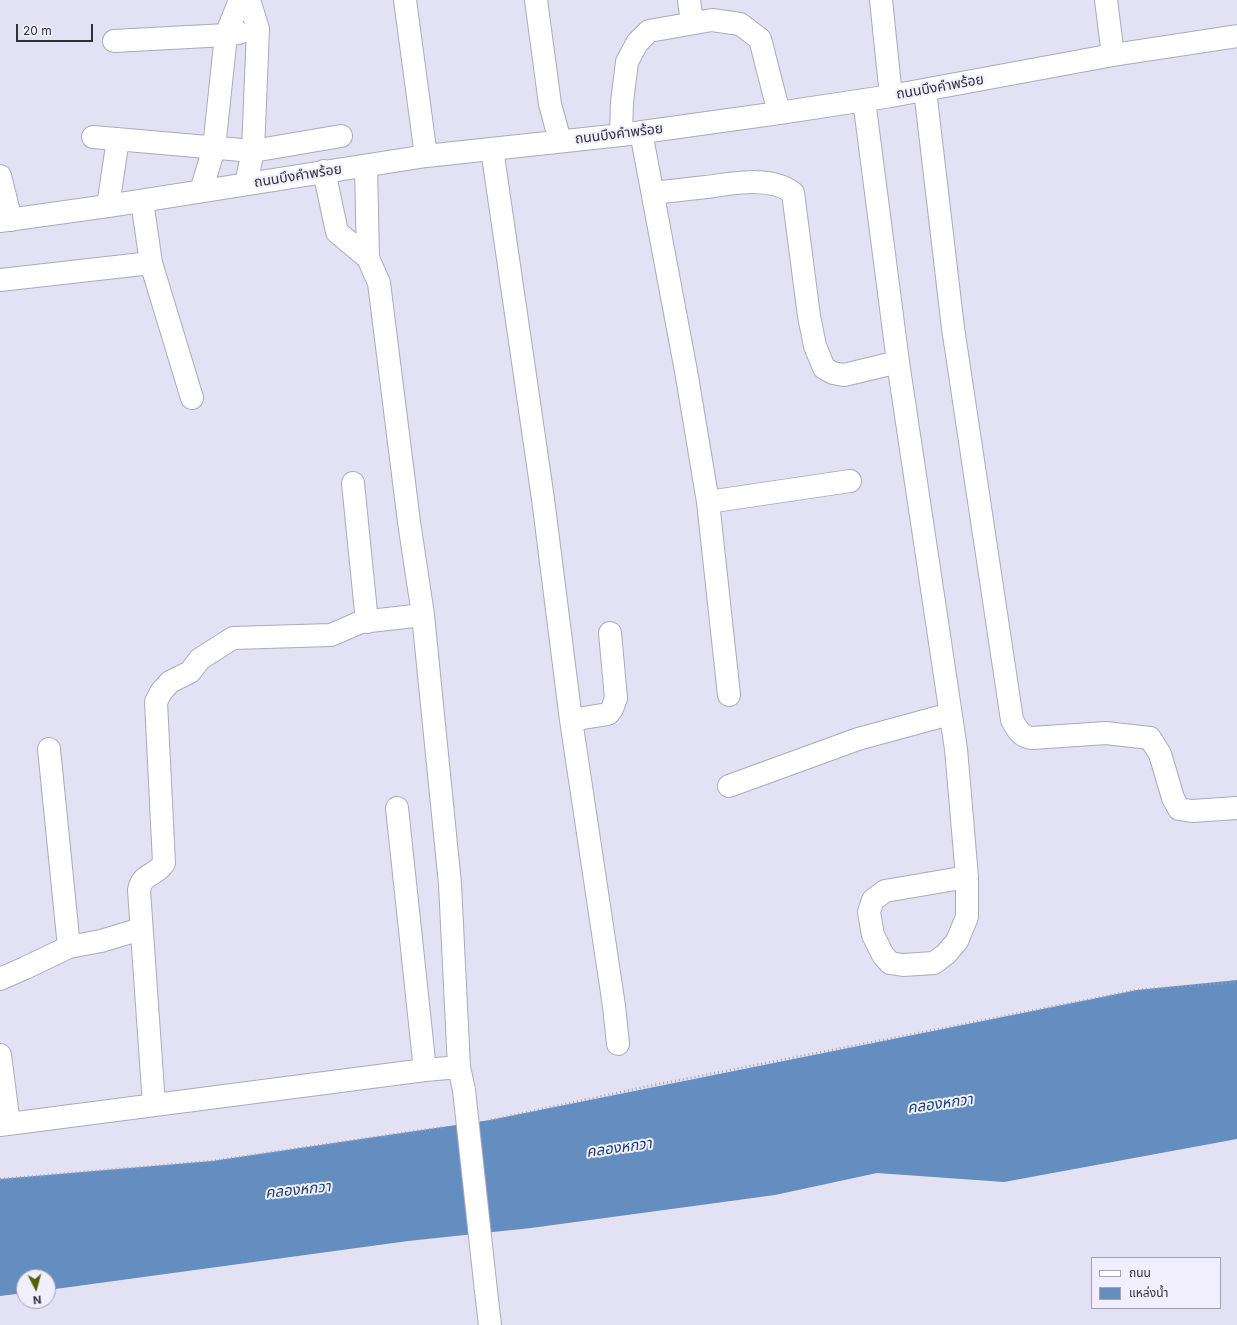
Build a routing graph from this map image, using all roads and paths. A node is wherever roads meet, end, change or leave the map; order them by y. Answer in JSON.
{"nodes":[{"id":1,"x":240,"y":0,"type":"edge"},
{"id":2,"x":249,"y":0,"type":"edge"},
{"id":3,"x":405,"y":0,"type":"edge"},
{"id":4,"x":536,"y":0,"type":"edge"},
{"id":5,"x":689,"y":0,"type":"edge"},
{"id":6,"x":880,"y":0,"type":"edge"},
{"id":7,"x":1106,"y":0,"type":"edge"},
{"id":8,"x":692,"y":24,"type":"junction"},
{"id":9,"x":258,"y":29,"type":"junction"},
{"id":10,"x":226,"y":36,"type":"junction"},
{"id":11,"x":1237,"y":36,"type":"edge"},
{"id":12,"x":114,"y":41,"type":"dead end"},
{"id":13,"x":1113,"y":55,"type":"junction"},
{"id":14,"x":925,"y":90,"type":"junction"},
{"id":15,"x":891,"y":96,"type":"junction"},
{"id":16,"x":864,"y":100,"type":"junction"},
{"id":17,"x":779,"y":113,"type":"junction"},
{"id":18,"x":631,"y":133,"type":"junction"},
{"id":19,"x":341,"y":136,"type":"dead end"},
{"id":20,"x":94,"y":138,"type":"dead end"},
{"id":21,"x":118,"y":139,"type":"junction"},
{"id":22,"x":560,"y":141,"type":"junction"},
{"id":23,"x":214,"y":148,"type":"junction"},
{"id":24,"x":492,"y":149,"type":"junction"},
{"id":25,"x":253,"y":151,"type":"junction"},
{"id":26,"x":426,"y":156,"type":"junction"},
{"id":27,"x":366,"y":166,"type":"junction"},
{"id":28,"x":324,"y":171,"type":"junction"},
{"id":29,"x":0,"y":176,"type":"edge"},
{"id":30,"x":246,"y":184,"type":"junction"},
{"id":31,"x":201,"y":191,"type":"junction"},
{"id":32,"x":653,"y":193,"type":"junction"},
{"id":33,"x":142,"y":201,"type":"junction"},
{"id":34,"x":108,"y":206,"type":"junction"},
{"id":35,"x":6,"y":221,"type":"edge"},
{"id":36,"x":368,"y":258,"type":"junction"},
{"id":37,"x":151,"y":263,"type":"junction"},
{"id":38,"x":0,"y":280,"type":"edge"},
{"id":39,"x":898,"y":362,"type":"junction"},
{"id":40,"x":192,"y":398,"type":"dead end"},
{"id":41,"x":850,"y":481,"type":"dead end"},
{"id":42,"x":353,"y":483,"type":"dead end"},
{"id":43,"x":708,"y":502,"type":"junction"},
{"id":44,"x":423,"y":615,"type":"junction"},
{"id":45,"x":366,"y":622,"type":"junction"},
{"id":46,"x":610,"y":633,"type":"dead end"},
{"id":47,"x":729,"y":695,"type":"dead end"},
{"id":48,"x":950,"y":714,"type":"junction"},
{"id":49,"x":571,"y":720,"type":"junction"},
{"id":50,"x":48,"y":749,"type":"dead end"},
{"id":51,"x":729,"y":786,"type":"dead end"},
{"id":52,"x":397,"y":808,"type":"dead end"},
{"id":53,"x":1237,"y":808,"type":"edge"},
{"id":54,"x":967,"y":877,"type":"junction"},
{"id":55,"x":141,"y":929,"type":"junction"},
{"id":56,"x":68,"y":947,"type":"junction"},
{"id":57,"x":0,"y":979,"type":"edge"},
{"id":58,"x":1237,"y":982,"type":"edge"},
{"id":59,"x":618,"y":1044,"type":"dead end"},
{"id":60,"x":0,"y":1055,"type":"edge"},
{"id":61,"x":460,"y":1067,"type":"junction"},
{"id":62,"x":425,"y":1070,"type":"junction"},
{"id":63,"x":154,"y":1105,"type":"junction"},
{"id":64,"x":490,"y":1120,"type":"dead end"},
{"id":65,"x":5,"y":1125,"type":"edge"},
{"id":66,"x":452,"y":1126,"type":"dead end"},
{"id":67,"x":0,"y":1179,"type":"edge"},
{"id":68,"x":490,"y":1325,"type":"edge"}],
"edges":[{"from":1,"to":10,"type":"street"},
{"from":2,"to":9,"type":"street"},
{"from":3,"to":26,"type":"street"},
{"from":4,"to":22,"type":"street"},
{"from":5,"to":8,"type":"street"},
{"from":6,"to":15,"type":"street"},
{"from":7,"to":13,"type":"street"},
{"from":8,"to":17,"type":"street"},
{"from":8,"to":18,"type":"street"},
{"from":9,"to":10,"type":"street"},
{"from":9,"to":25,"type":"street"},
{"from":10,"to":12,"type":"street"},
{"from":10,"to":23,"type":"street"},
{"from":11,"to":13,"type":"street","name":"ถนนบึงคำพร้อย"},
{"from":13,"to":14,"type":"street","name":"ถนนบึงคำพร้อย"},
{"from":14,"to":15,"type":"street","name":"ถนนบึงคำพร้อย"},
{"from":14,"to":53,"type":"street"},
{"from":15,"to":16,"type":"street","name":"ถนนบึงคำพร้อย"},
{"from":16,"to":17,"type":"street","name":"ถนนบึงคำพร้อย"},
{"from":16,"to":39,"type":"street"},
{"from":17,"to":18,"type":"street","name":"ถนนบึงคำพร้อย"},
{"from":18,"to":22,"type":"street","name":"ถนนบึงคำพร้อย"},
{"from":18,"to":32,"type":"street"},
{"from":19,"to":25,"type":"street"},
{"from":20,"to":21,"type":"street"},
{"from":21,"to":23,"type":"street"},
{"from":21,"to":34,"type":"street"},
{"from":22,"to":24,"type":"street","name":"ถนนบึงคำพร้อย"},
{"from":23,"to":25,"type":"street"},
{"from":23,"to":31,"type":"street"},
{"from":24,"to":26,"type":"street","name":"ถนนบึงคำพร้อย"},
{"from":24,"to":49,"type":"street"},
{"from":25,"to":30,"type":"street"},
{"from":26,"to":27,"type":"street","name":"ถนนบึงคำพร้อย"},
{"from":27,"to":28,"type":"street","name":"ถนนบึงคำพร้อย"},
{"from":27,"to":36,"type":"street"},
{"from":28,"to":30,"type":"street","name":"ถนนบึงคำพร้อย"},
{"from":28,"to":36,"type":"street"},
{"from":29,"to":35,"type":"street"},
{"from":30,"to":31,"type":"street","name":"ถนนบึงคำพร้อย"},
{"from":31,"to":33,"type":"street","name":"ถนนบึงคำพร้อย"},
{"from":32,"to":39,"type":"street"},
{"from":32,"to":43,"type":"street"},
{"from":33,"to":34,"type":"street","name":"ถนนบึงคำพร้อย"},
{"from":33,"to":37,"type":"street"},
{"from":34,"to":35,"type":"street","name":"ถนนบึงคำพร้อย"},
{"from":36,"to":44,"type":"street"},
{"from":37,"to":38,"type":"street"},
{"from":37,"to":40,"type":"street"},
{"from":39,"to":48,"type":"street"},
{"from":41,"to":43,"type":"street"},
{"from":42,"to":45,"type":"street"},
{"from":43,"to":47,"type":"street"},
{"from":44,"to":45,"type":"street"},
{"from":44,"to":61,"type":"street"},
{"from":45,"to":55,"type":"street"},
{"from":46,"to":49,"type":"street"},
{"from":48,"to":51,"type":"street"},
{"from":48,"to":54,"type":"street"},
{"from":49,"to":59,"type":"street"},
{"from":50,"to":56,"type":"street"},
{"from":52,"to":62,"type":"street"},
{"from":54,"to":54,"type":"street"},
{"from":55,"to":56,"type":"street"},
{"from":55,"to":63,"type":"street"},
{"from":56,"to":57,"type":"street"},
{"from":58,"to":64,"type":"path"},
{"from":60,"to":65,"type":"street"},
{"from":61,"to":62,"type":"street"},
{"from":61,"to":68,"type":"street","bridge":true},
{"from":62,"to":63,"type":"street"},
{"from":63,"to":65,"type":"street"},
{"from":66,"to":67,"type":"path"}]}
